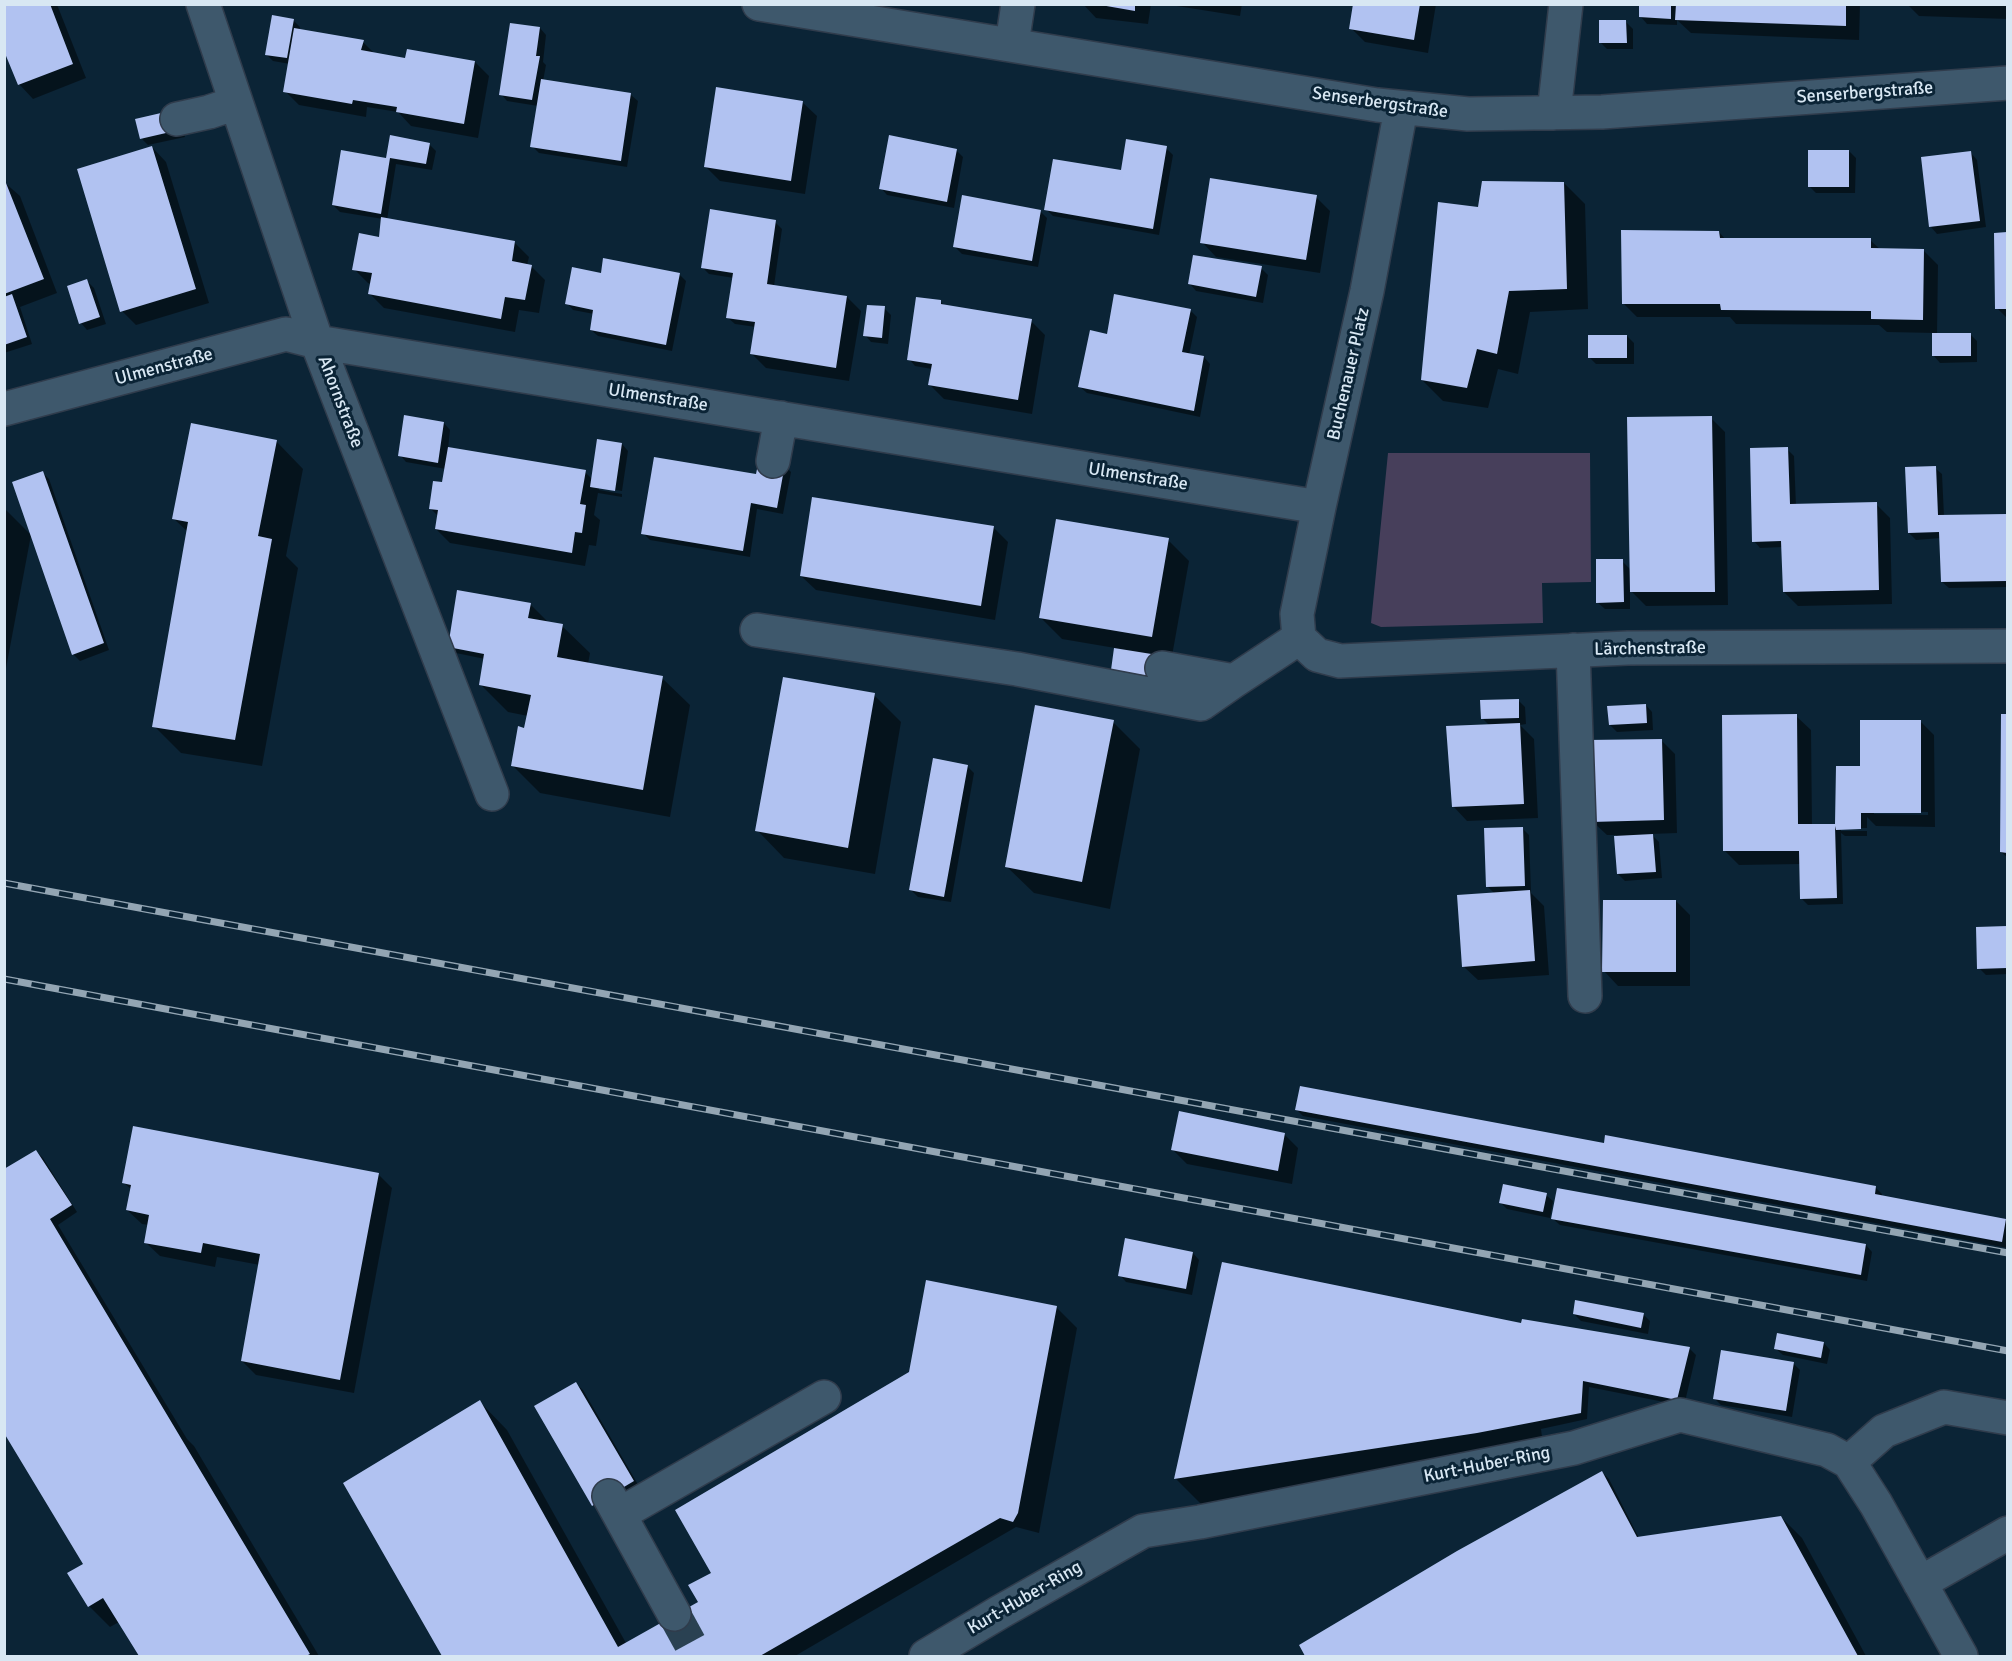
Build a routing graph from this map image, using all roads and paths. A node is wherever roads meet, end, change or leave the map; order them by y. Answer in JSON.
{"nodes":[{"id":1,"x":203,"y":4,"type":"edge"},
{"id":2,"x":759,"y":4,"type":"edge"},
{"id":3,"x":1018,"y":4,"type":"edge"},
{"id":4,"x":1566,"y":4,"type":"edge"},
{"id":5,"x":1012,"y":44,"type":"junction"},
{"id":6,"x":2007,"y":83,"type":"edge"},
{"id":7,"x":236,"y":103,"type":"junction"},
{"id":8,"x":1401,"y":109,"type":"junction"},
{"id":9,"x":1554,"y":113,"type":"junction"},
{"id":10,"x":177,"y":119,"type":"dead end"},
{"id":11,"x":317,"y":342,"type":"junction"},
{"id":12,"x":4,"y":409,"type":"edge"},
{"id":13,"x":781,"y":418,"type":"junction"},
{"id":14,"x":773,"y":462,"type":"dead end"},
{"id":15,"x":1319,"y":507,"type":"junction"},
{"id":16,"x":757,"y":630,"type":"dead end"},
{"id":17,"x":1299,"y":638,"type":"junction"},
{"id":18,"x":2007,"y":646,"type":"edge"},
{"id":19,"x":1573,"y":650,"type":"junction"},
{"id":20,"x":1162,"y":668,"type":"dead end"},
{"id":21,"x":1234,"y":681,"type":"junction"},
{"id":22,"x":492,"y":794,"type":"dead end"},
{"id":23,"x":1585,"y":996,"type":"dead end"},
{"id":24,"x":824,"y":1397,"type":"dead end"},
{"id":25,"x":2007,"y":1418,"type":"edge"},
{"id":26,"x":1849,"y":1462,"type":"junction"},
{"id":27,"x":2005,"y":1541,"type":"edge"},
{"id":28,"x":1920,"y":1583,"type":"junction"},
{"id":29,"x":674,"y":1614,"type":"tunnel mouth"},
{"id":30,"x":926,"y":1656,"type":"edge"},
{"id":31,"x":1961,"y":1656,"type":"edge"}],
"edges":[{"from":1,"to":7,"type":"street","name":"Ahornstraße"},
{"from":2,"to":5,"type":"street","name":"Senserbergstraße"},
{"from":3,"to":5,"type":"street"},
{"from":4,"to":9,"type":"street"},
{"from":5,"to":8,"type":"street","name":"Senserbergstraße"},
{"from":6,"to":9,"type":"street","name":"Senserbergstraße"},
{"from":7,"to":10,"type":"street"},
{"from":7,"to":11,"type":"street","name":"Ahornstraße"},
{"from":8,"to":9,"type":"street","name":"Senserbergstraße"},
{"from":8,"to":15,"type":"street","name":"Buchenauer Platz"},
{"from":11,"to":12,"type":"street","name":"Ulmenstraße"},
{"from":11,"to":13,"type":"street","name":"Ulmenstraße"},
{"from":11,"to":22,"type":"street","name":"Ahornstraße"},
{"from":13,"to":14,"type":"street"},
{"from":13,"to":15,"type":"street","name":"Ulmenstraße"},
{"from":15,"to":17,"type":"street","name":"Buchenauer Platz"},
{"from":16,"to":21,"type":"street"},
{"from":17,"to":19,"type":"street","name":"Lärchenstraße"},
{"from":17,"to":21,"type":"street"},
{"from":18,"to":19,"type":"street","name":"Lärchenstraße"},
{"from":19,"to":23,"type":"street"},
{"from":20,"to":21,"type":"street"},
{"from":24,"to":29,"type":"street"},
{"from":25,"to":26,"type":"street"},
{"from":26,"to":28,"type":"street"},
{"from":26,"to":30,"type":"street","name":"Kurt-Huber-Ring"},
{"from":27,"to":28,"type":"street"},
{"from":28,"to":31,"type":"street"}]}
